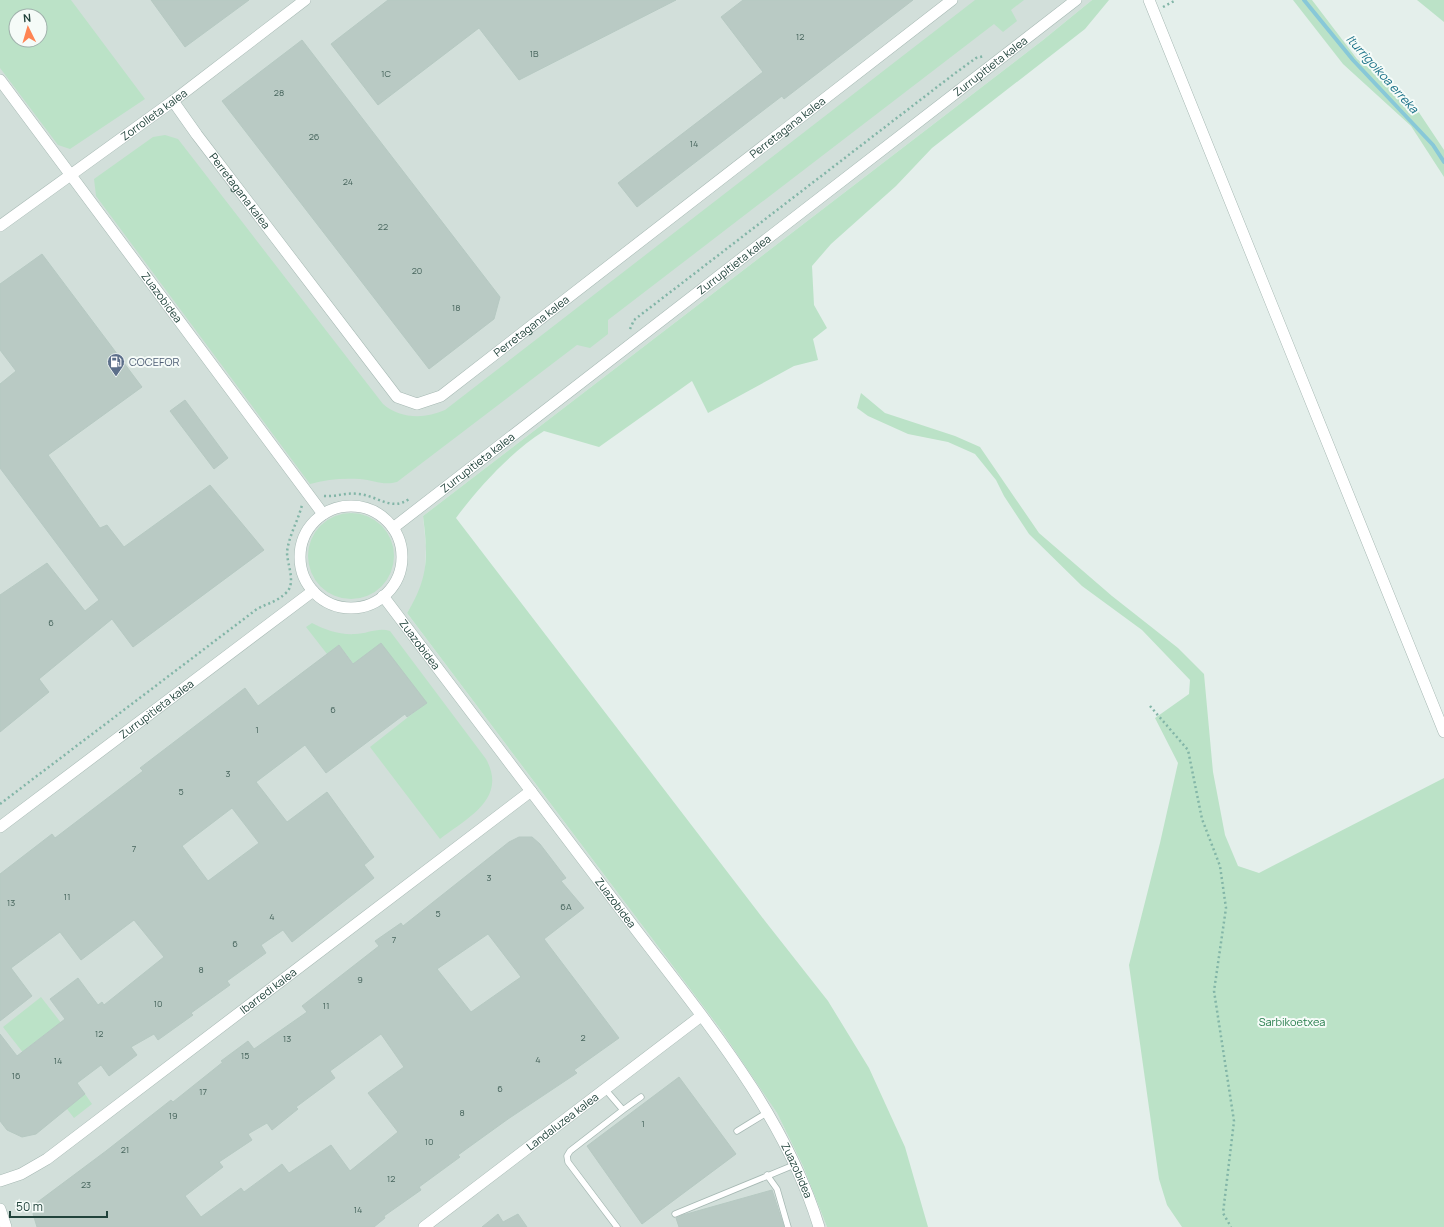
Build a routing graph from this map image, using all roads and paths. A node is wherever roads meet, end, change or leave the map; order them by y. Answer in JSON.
{"nodes":[{"id":1,"x":305,"y":0,"type":"edge"},
{"id":2,"x":952,"y":0,"type":"edge"},
{"id":3,"x":1076,"y":0,"type":"edge"},
{"id":4,"x":1149,"y":0,"type":"edge"},
{"id":5,"x":986,"y":55,"type":"dead end"},
{"id":6,"x":0,"y":80,"type":"edge"},
{"id":7,"x":173,"y":101,"type":"junction"},
{"id":8,"x":70,"y":174,"type":"junction"},
{"id":9,"x":0,"y":226,"type":"edge"},
{"id":10,"x":624,"y":334,"type":"dead end"},
{"id":11,"x":311,"y":499,"type":"junction"},
{"id":12,"x":410,"y":499,"type":"dead end"},
{"id":13,"x":323,"y":514,"type":"junction"},
{"id":14,"x":393,"y":528,"type":"junction"},
{"id":15,"x":312,"y":591,"type":"junction"},
{"id":16,"x":384,"y":596,"type":"junction"},
{"id":17,"x":1150,"y":706,"type":"dead end"},
{"id":18,"x":1444,"y":732,"type":"edge"},
{"id":19,"x":531,"y":791,"type":"junction"},
{"id":20,"x":0,"y":804,"type":"edge"},
{"id":21,"x":0,"y":827,"type":"edge"},
{"id":22,"x":701,"y":1016,"type":"junction"},
{"id":23,"x":605,"y":1089,"type":"junction"},
{"id":24,"x":641,"y":1097,"type":"dead end"},
{"id":25,"x":623,"y":1110,"type":"junction"},
{"id":26,"x":768,"y":1112,"type":"junction"},
{"id":27,"x":737,"y":1131,"type":"dead end"},
{"id":28,"x":795,"y":1164,"type":"junction"},
{"id":29,"x":767,"y":1175,"type":"junction"},
{"id":30,"x":0,"y":1182,"type":"edge"},
{"id":31,"x":0,"y":1209,"type":"edge"},
{"id":32,"x":675,"y":1214,"type":"dead end"},
{"id":33,"x":6,"y":1227,"type":"edge"},
{"id":34,"x":424,"y":1227,"type":"edge"},
{"id":35,"x":617,"y":1227,"type":"edge"},
{"id":36,"x":788,"y":1227,"type":"edge"},
{"id":37,"x":819,"y":1227,"type":"edge"},
{"id":38,"x":1231,"y":1227,"type":"edge"}],
"edges":[{"from":1,"to":7,"type":"street","name":"Zorrolleta kalea"},
{"from":2,"to":7,"type":"street","name":"Perretagana kalea"},
{"from":3,"to":14,"type":"street","name":"Zurrupitieta kalea"},
{"from":4,"to":18,"type":"street"},
{"from":5,"to":10,"type":"path"},
{"from":6,"to":8,"type":"street","name":"Zuazobidea"},
{"from":7,"to":8,"type":"street","name":"Zorrolleta kalea"},
{"from":8,"to":9,"type":"street","name":"Zorrolleta kalea"},
{"from":8,"to":11,"type":"street","name":"Zuazobidea"},
{"from":11,"to":12,"type":"path"},
{"from":11,"to":13,"type":"street","name":"Zuazobidea"},
{"from":11,"to":20,"type":"path"},
{"from":13,"to":14,"type":"street"},
{"from":13,"to":15,"type":"street"},
{"from":14,"to":16,"type":"street"},
{"from":15,"to":16,"type":"street"},
{"from":15,"to":21,"type":"street","name":"Zurrupitieta kalea"},
{"from":16,"to":19,"type":"street","name":"Zuazobidea"},
{"from":17,"to":38,"type":"path"},
{"from":19,"to":22,"type":"street","name":"Zuazobidea"},
{"from":19,"to":30,"type":"street","name":"Ibarredi kalea"},
{"from":22,"to":23,"type":"street","name":"Landaluzea kalea"},
{"from":22,"to":26,"type":"street","name":"Zuazobidea"},
{"from":23,"to":25,"type":"lane"},
{"from":23,"to":34,"type":"street","name":"Landaluzea kalea"},
{"from":24,"to":25,"type":"lane"},
{"from":25,"to":35,"type":"lane"},
{"from":26,"to":27,"type":"lane"},
{"from":26,"to":28,"type":"street","name":"Zuazobidea"},
{"from":28,"to":29,"type":"lane"},
{"from":28,"to":37,"type":"street","name":"Zuazobidea"},
{"from":29,"to":32,"type":"lane"},
{"from":29,"to":36,"type":"lane"},
{"from":31,"to":33,"type":"street"}]}
